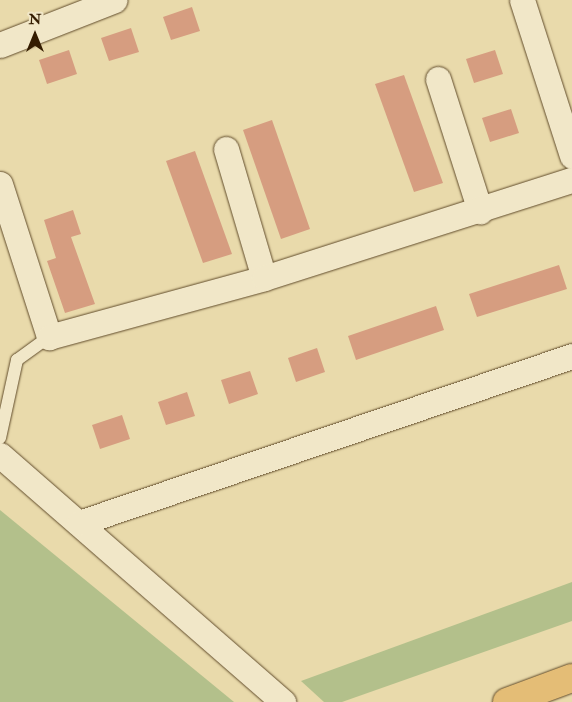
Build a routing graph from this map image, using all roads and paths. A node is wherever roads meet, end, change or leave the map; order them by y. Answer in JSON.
{"nodes":[{"id":1,"x":115,"y":0,"type":"edge"},
{"id":2,"x":522,"y":0,"type":"edge"},
{"id":3,"x":0,"y":44,"type":"edge"},
{"id":4,"x":438,"y":79,"type":"dead end"},
{"id":5,"x":226,"y":149,"type":"dead end"},
{"id":6,"x":572,"y":156,"type":"edge"},
{"id":7,"x":572,"y":180,"type":"edge"},
{"id":8,"x":0,"y":184,"type":"edge"},
{"id":9,"x":480,"y":211,"type":"junction"},
{"id":10,"x":264,"y":278,"type":"junction"},
{"id":11,"x":49,"y":337,"type":"junction"},
{"id":12,"x":572,"y":356,"type":"edge"},
{"id":13,"x":0,"y":438,"type":"edge"},
{"id":14,"x":0,"y":455,"type":"edge"},
{"id":15,"x":79,"y":523,"type":"junction"},
{"id":16,"x":572,"y":678,"type":"edge"},
{"id":17,"x":283,"y":702,"type":"edge"},
{"id":18,"x":507,"y":702,"type":"edge"}],
"edges":[{"from":1,"to":3,"type":"street"},
{"from":2,"to":6,"type":"street"},
{"from":4,"to":9,"type":"street"},
{"from":5,"to":10,"type":"street"},
{"from":7,"to":9,"type":"street"},
{"from":8,"to":11,"type":"street"},
{"from":9,"to":10,"type":"street"},
{"from":10,"to":11,"type":"street"},
{"from":11,"to":13,"type":"lane"},
{"from":12,"to":15,"type":"street"},
{"from":14,"to":15,"type":"street"},
{"from":15,"to":17,"type":"street"},
{"from":16,"to":18,"type":"main road"}]}
